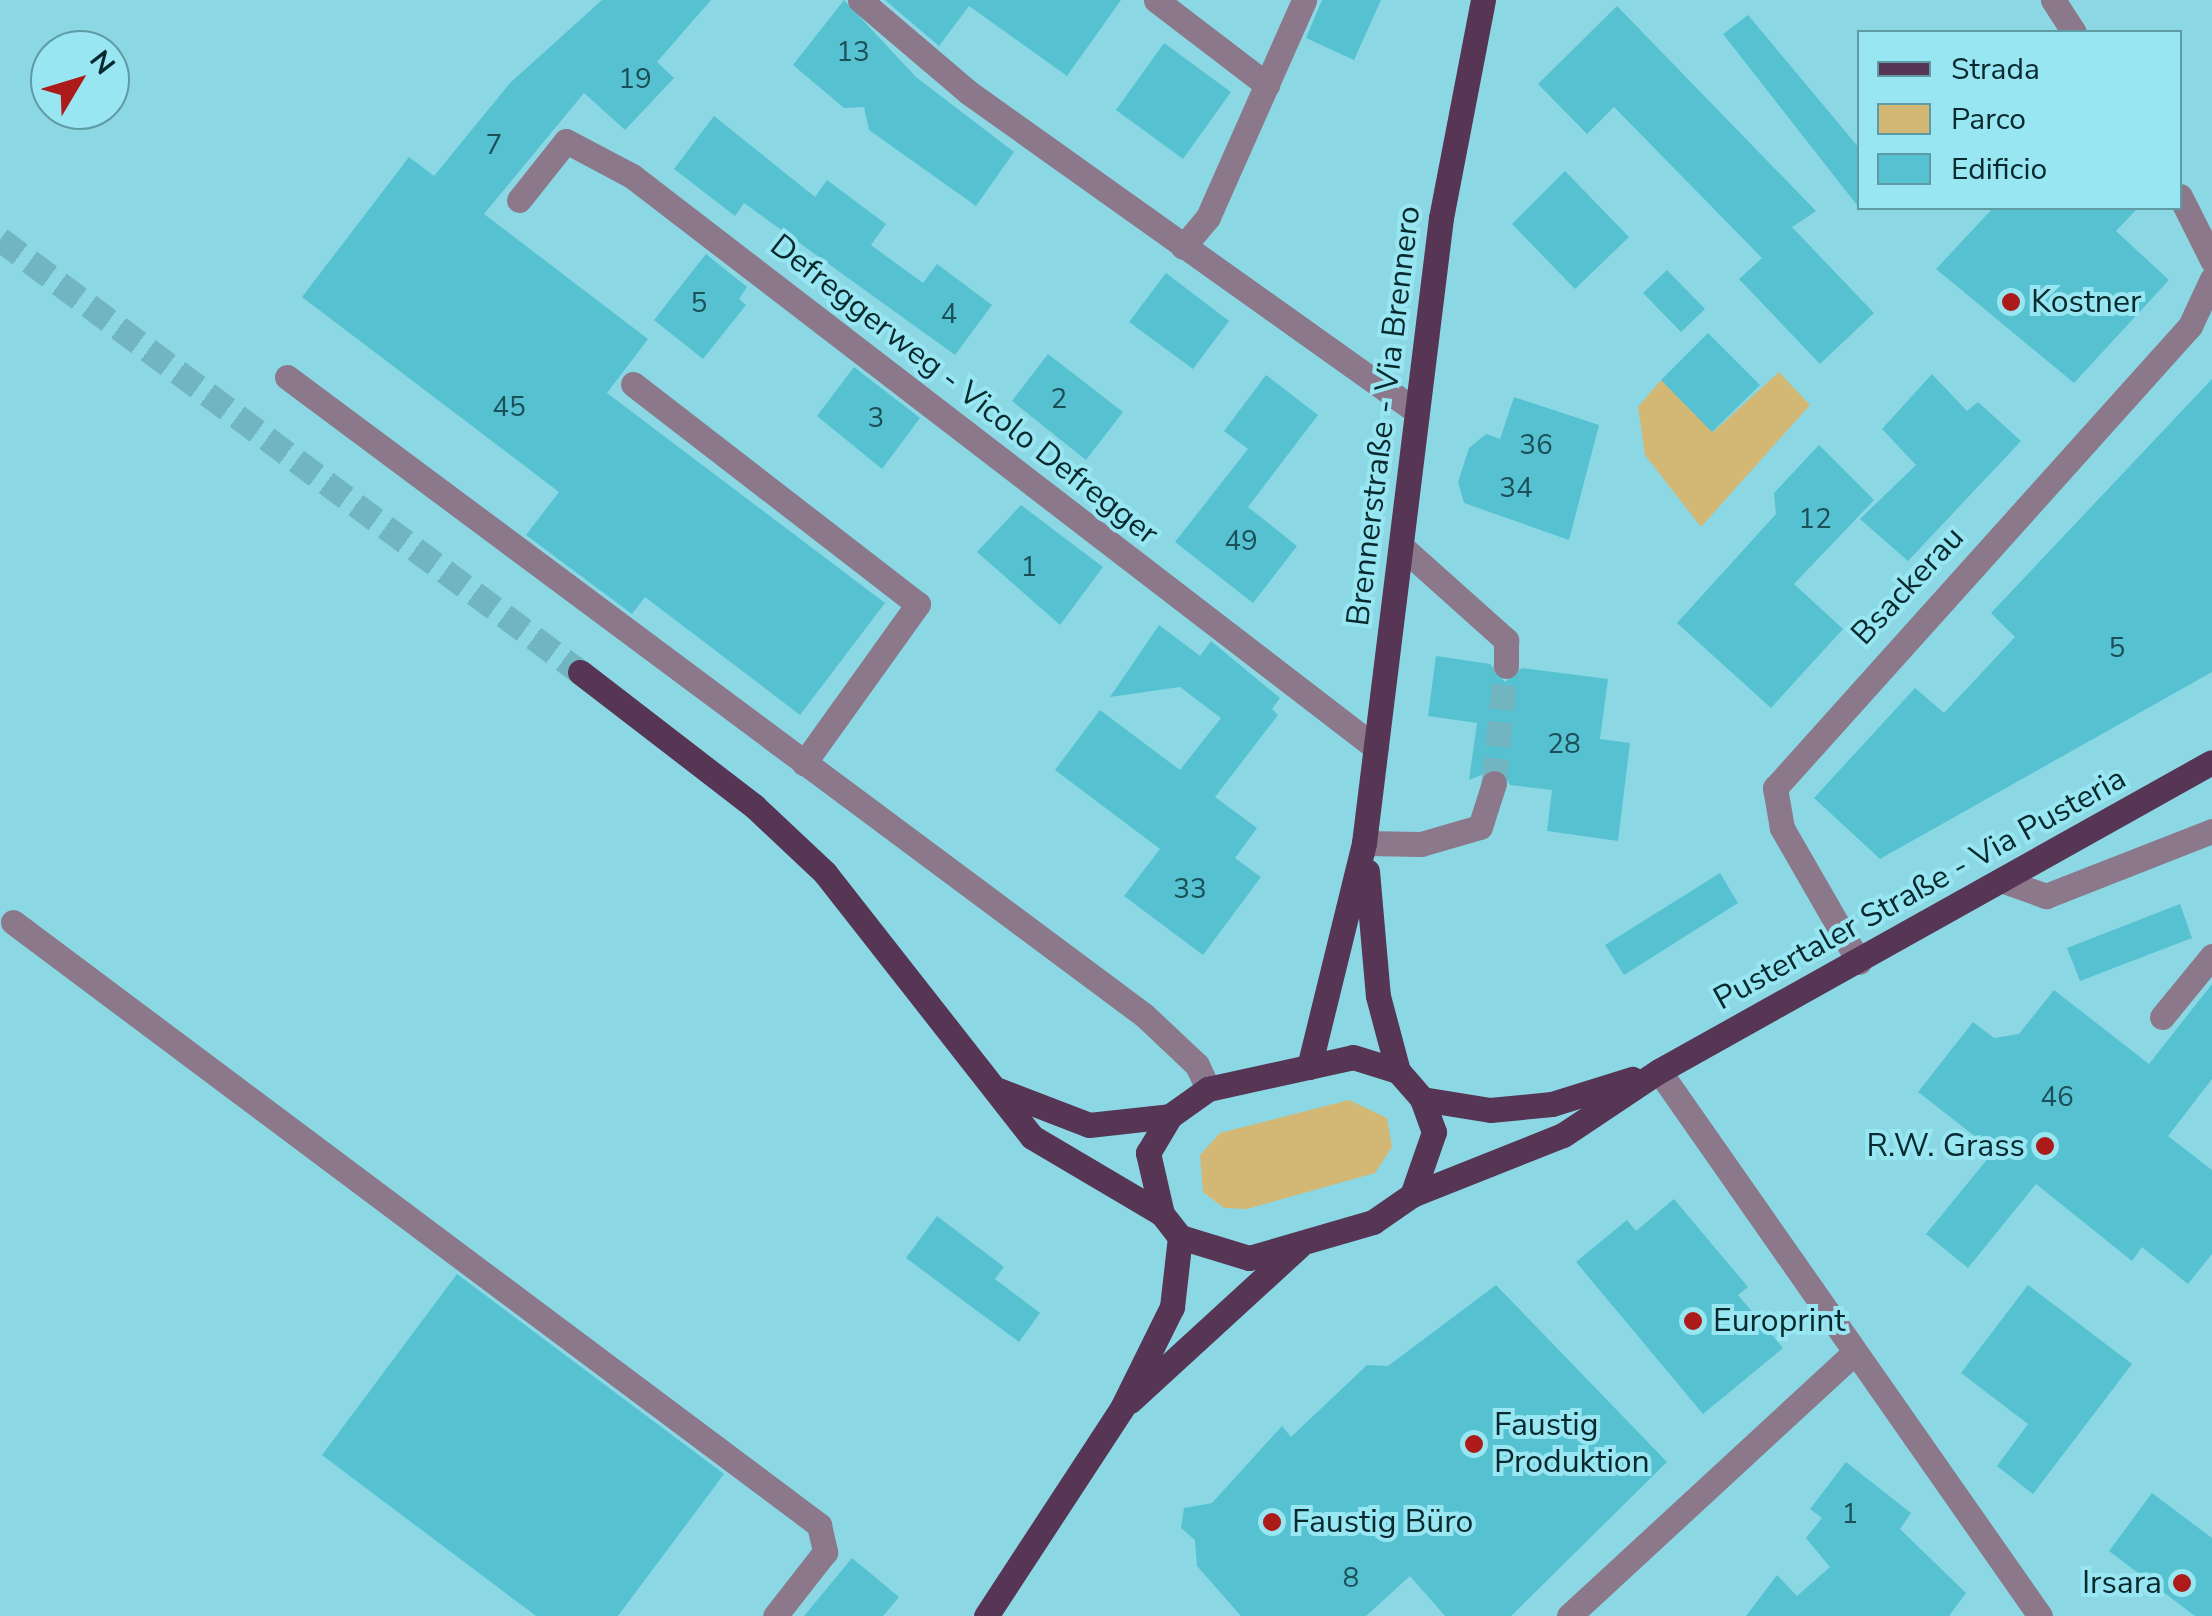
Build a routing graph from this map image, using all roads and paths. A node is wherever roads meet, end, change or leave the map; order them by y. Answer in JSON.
{"nodes":[{"id":1,"x":860,"y":0,"type":"edge"},
{"id":2,"x":1156,"y":0,"type":"edge"},
{"id":3,"x":1304,"y":0,"type":"edge"},
{"id":4,"x":1483,"y":0,"type":"edge"},
{"id":5,"x":2053,"y":0,"type":"edge"},
{"id":6,"x":2073,"y":30,"type":"edge"},
{"id":7,"x":1266,"y":85,"type":"junction"},
{"id":8,"x":519,"y":200,"type":"dead end"},
{"id":9,"x":2182,"y":200,"type":"edge"},
{"id":10,"x":1183,"y":248,"type":"junction"},
{"id":11,"x":2212,"y":260,"type":"edge"},
{"id":12,"x":2212,"y":279,"type":"edge"},
{"id":13,"x":287,"y":377,"type":"dead end"},
{"id":14,"x":633,"y":384,"type":"dead end"},
{"id":15,"x":1416,"y":411,"type":"junction"},
{"id":16,"x":1402,"y":547,"type":"junction"},
{"id":17,"x":1506,"y":666,"type":"tunnel mouth"},
{"id":18,"x":580,"y":672,"type":"tunnel mouth"},
{"id":19,"x":1376,"y":748,"type":"junction"},
{"id":20,"x":2212,"y":762,"type":"edge"},
{"id":21,"x":804,"y":763,"type":"junction"},
{"id":22,"x":1494,"y":783,"type":"tunnel mouth"},
{"id":23,"x":2212,"y":830,"type":"edge"},
{"id":24,"x":1364,"y":843,"type":"junction"},
{"id":25,"x":2002,"y":880,"type":"junction"},
{"id":26,"x":14,"y":922,"type":"dead end"},
{"id":27,"x":2212,"y":956,"type":"edge"},
{"id":28,"x":1859,"y":962,"type":"junction"},
{"id":29,"x":2162,"y":1017,"type":"dead end"},
{"id":30,"x":1309,"y":1067,"type":"junction"},
{"id":31,"x":1659,"y":1071,"type":"junction"},
{"id":32,"x":1398,"y":1072,"type":"junction"},
{"id":33,"x":1208,"y":1089,"type":"junction"},
{"id":34,"x":997,"y":1090,"type":"junction"},
{"id":35,"x":1422,"y":1099,"type":"junction"},
{"id":36,"x":1170,"y":1116,"type":"junction"},
{"id":37,"x":1412,"y":1195,"type":"junction"},
{"id":38,"x":1162,"y":1214,"type":"junction"},
{"id":39,"x":1180,"y":1238,"type":"junction"},
{"id":40,"x":1302,"y":1243,"type":"junction"},
{"id":41,"x":1855,"y":1352,"type":"junction"},
{"id":42,"x":1122,"y":1408,"type":"junction"},
{"id":43,"x":775,"y":1616,"type":"edge"},
{"id":44,"x":986,"y":1616,"type":"edge"},
{"id":45,"x":1569,"y":1616,"type":"edge"},
{"id":46,"x":2040,"y":1616,"type":"edge"}],
"edges":[{"from":1,"to":10,"type":"street"},
{"from":2,"to":7,"type":"street"},
{"from":3,"to":7,"type":"street"},
{"from":4,"to":15,"type":"main road","name":"Brennerstraße - Via Brennero"},
{"from":5,"to":6,"type":"street"},
{"from":7,"to":10,"type":"street"},
{"from":8,"to":19,"type":"street","name":"Defreggerweg - Vicolo Defregger"},
{"from":9,"to":11,"type":"street"},
{"from":10,"to":15,"type":"street"},
{"from":12,"to":28,"type":"street","name":"Bsackerau"},
{"from":13,"to":21,"type":"street"},
{"from":14,"to":21,"type":"street"},
{"from":15,"to":16,"type":"main road","name":"Brennerstraße - Via Brennero"},
{"from":16,"to":17,"type":"street"},
{"from":16,"to":19,"type":"main road","name":"Brennerstraße - Via Brennero"},
{"from":18,"to":34,"type":"main road"},
{"from":19,"to":24,"type":"main road","name":"Brennerstraße - Via Brennero"},
{"from":20,"to":25,"type":"main road","name":"Pustertaler Straße - Via Pusteria"},
{"from":21,"to":33,"type":"street"},
{"from":22,"to":24,"type":"street"},
{"from":23,"to":25,"type":"street"},
{"from":24,"to":30,"type":"main road","name":"Brennerstraße - Via Brennero"},
{"from":24,"to":32,"type":"main road","name":"Brennerstraße - Via Brennero"},
{"from":25,"to":28,"type":"main road","name":"Pustertaler Straße - Via Pusteria"},
{"from":26,"to":43,"type":"street"},
{"from":27,"to":29,"type":"street"},
{"from":28,"to":31,"type":"main road","name":"Pustertaler Straße - Via Pusteria"},
{"from":30,"to":32,"type":"main road"},
{"from":30,"to":33,"type":"main road"},
{"from":31,"to":35,"type":"main road","name":"Pustertaler Straße - Via Pusteria"},
{"from":31,"to":37,"type":"main road","name":"Pustertaler Straße - Via Pusteria"},
{"from":31,"to":41,"type":"street"},
{"from":32,"to":35,"type":"main road","name":"Brennerstraße - Via Brennero"},
{"from":33,"to":36,"type":"main road"},
{"from":34,"to":36,"type":"main road"},
{"from":34,"to":38,"type":"main road"},
{"from":35,"to":37,"type":"main road"},
{"from":36,"to":38,"type":"main road"},
{"from":37,"to":40,"type":"main road"},
{"from":38,"to":39,"type":"main road"},
{"from":39,"to":40,"type":"main road"},
{"from":39,"to":42,"type":"main road"},
{"from":40,"to":42,"type":"main road"},
{"from":41,"to":45,"type":"street"},
{"from":41,"to":46,"type":"street"},
{"from":42,"to":44,"type":"main road"}]}
